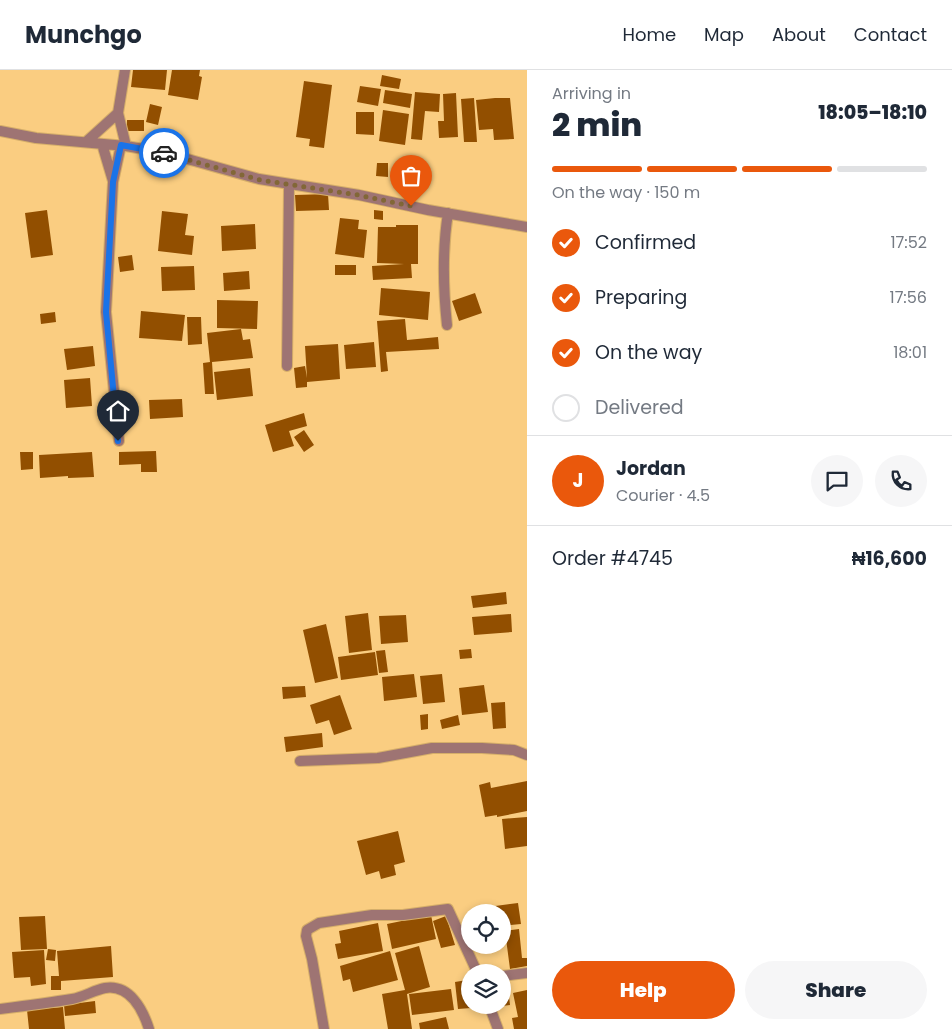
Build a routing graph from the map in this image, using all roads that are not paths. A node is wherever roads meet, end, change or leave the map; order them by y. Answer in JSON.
{"nodes":[{"id":1,"x":125,"y":70,"type":"edge"},
{"id":2,"x":118,"y":113,"type":"junction"},
{"id":3,"x":0,"y":131,"type":"edge"},
{"id":4,"x":86,"y":142,"type":"junction"},
{"id":5,"x":102,"y":144,"type":"junction"},
{"id":6,"x":124,"y":146,"type":"junction"},
{"id":7,"x":113,"y":182,"type":"junction"},
{"id":8,"x":289,"y":184,"type":"junction"},
{"id":9,"x":448,"y":213,"type":"junction"},
{"id":10,"x":527,"y":227,"type":"edge"},
{"id":11,"x":447,"y":325,"type":"dead end"},
{"id":12,"x":286,"y":366,"type":"dead end"},
{"id":13,"x":118,"y":441,"type":"dead end"},
{"id":14,"x":527,"y":754,"type":"edge"},
{"id":15,"x":300,"y":761,"type":"dead end"},
{"id":16,"x":473,"y":964,"type":"edge"},
{"id":17,"x":527,"y":973,"type":"edge"},
{"id":18,"x":511,"y":975,"type":"edge"},
{"id":19,"x":0,"y":1009,"type":"edge"},
{"id":20,"x":492,"y":1014,"type":"edge"},
{"id":21,"x":149,"y":1029,"type":"edge"},
{"id":22,"x":324,"y":1029,"type":"edge"},
{"id":23,"x":498,"y":1029,"type":"edge"}],
"edges":[{"from":1,"to":2,"type":"street"},
{"from":2,"to":4,"type":"street"},
{"from":2,"to":6,"type":"street"},
{"from":3,"to":4,"type":"street"},
{"from":4,"to":5,"type":"street"},
{"from":5,"to":6,"type":"street"},
{"from":5,"to":7,"type":"street"},
{"from":6,"to":7,"type":"street"},
{"from":6,"to":8,"type":"street"},
{"from":7,"to":13,"type":"street"},
{"from":8,"to":9,"type":"street"},
{"from":8,"to":12,"type":"street"},
{"from":9,"to":10,"type":"street"},
{"from":9,"to":11,"type":"street"},
{"from":14,"to":15,"type":"street"},
{"from":16,"to":22,"type":"street"},
{"from":17,"to":18,"type":"street"},
{"from":19,"to":21,"type":"street"},
{"from":20,"to":23,"type":"street"}]}
